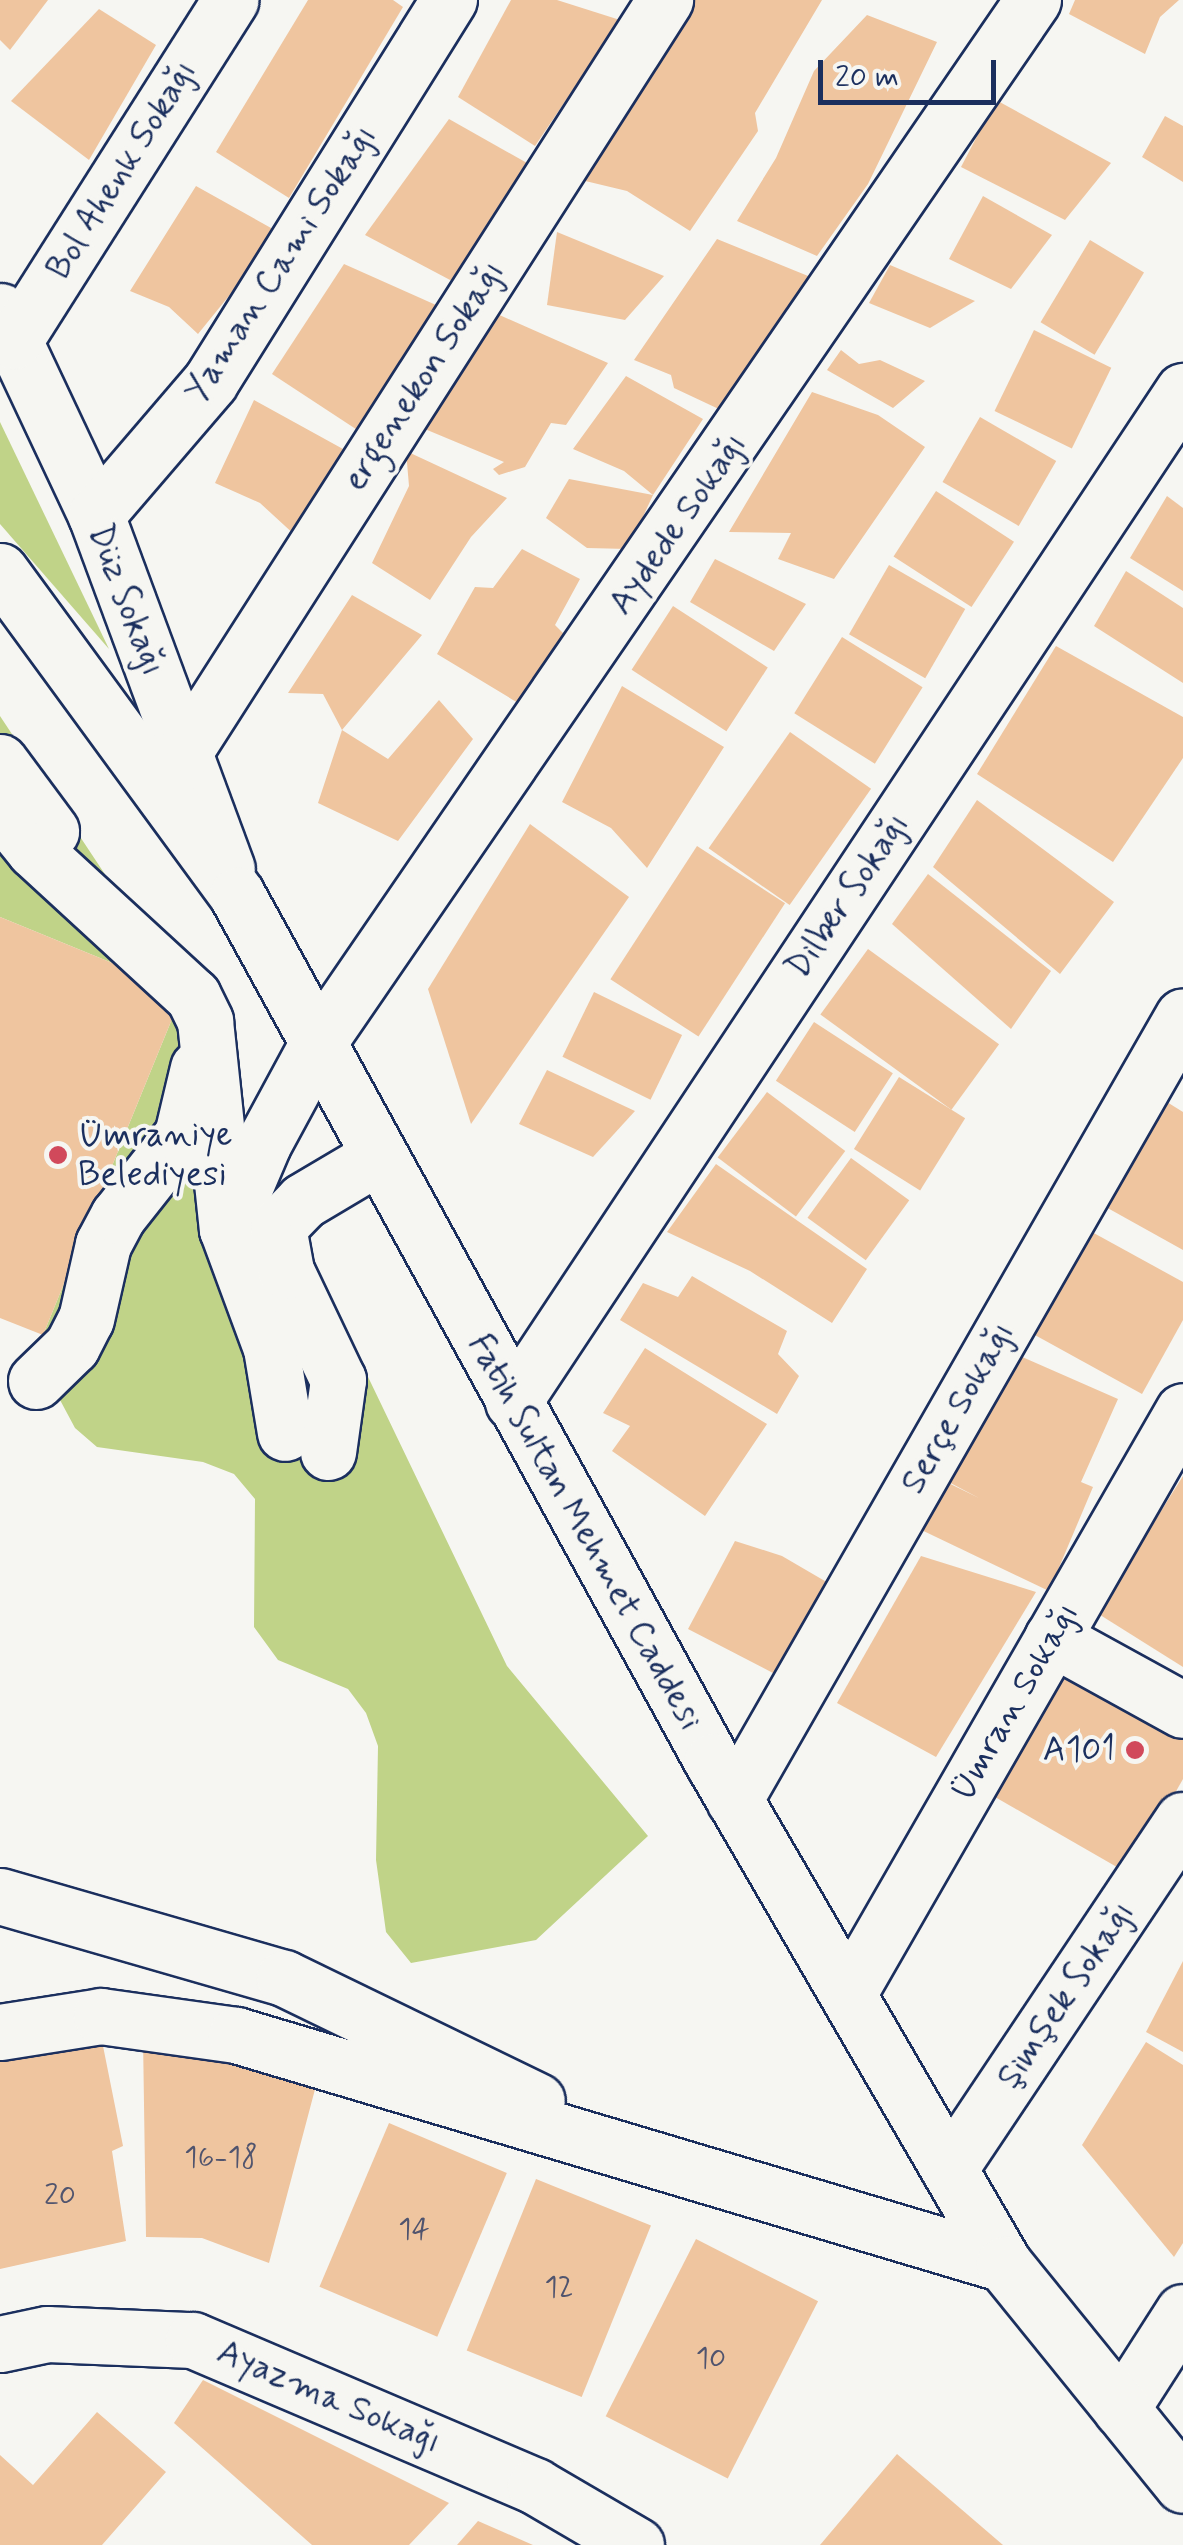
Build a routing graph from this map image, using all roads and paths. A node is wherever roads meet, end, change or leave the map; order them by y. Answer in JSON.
{"nodes":[{"id":1,"x":230,"y":0,"type":"edge"},
{"id":2,"x":449,"y":0,"type":"edge"},
{"id":3,"x":664,"y":0,"type":"edge"},
{"id":4,"x":1033,"y":0,"type":"edge"},
{"id":5,"x":7,"y":326,"type":"edge"},
{"id":6,"x":1183,"y":390,"type":"edge"},
{"id":7,"x":96,"y":515,"type":"junction"},
{"id":8,"x":0,"y":572,"type":"edge"},
{"id":9,"x":184,"y":752,"type":"junction"},
{"id":10,"x":0,"y":762,"type":"edge"},
{"id":11,"x":0,"y":808,"type":"edge"},
{"id":12,"x":236,"y":895,"type":"junction"},
{"id":13,"x":192,"y":1001,"type":"junction"},
{"id":14,"x":1183,"y":1016,"type":"edge"},
{"id":15,"x":318,"y":1044,"type":"junction"},
{"id":16,"x":377,"y":1156,"type":"junction"},
{"id":17,"x":227,"y":1229,"type":"junction"},
{"id":18,"x":36,"y":1381,"type":"dead end"},
{"id":19,"x":513,"y":1402,"type":"junction"},
{"id":20,"x":1183,"y":1411,"type":"edge"},
{"id":21,"x":1052,"y":1638,"type":"junction"},
{"id":22,"x":1183,"y":1710,"type":"edge"},
{"id":23,"x":734,"y":1800,"type":"junction"},
{"id":24,"x":1183,"y":1820,"type":"edge"},
{"id":25,"x":0,"y":1896,"type":"edge"},
{"id":26,"x":848,"y":1994,"type":"junction"},
{"id":27,"x":0,"y":2032,"type":"edge"},
{"id":28,"x":652,"y":2158,"type":"junction"},
{"id":29,"x":949,"y":2169,"type":"junction"},
{"id":30,"x":1004,"y":2264,"type":"junction"},
{"id":31,"x":1183,"y":2312,"type":"edge"},
{"id":32,"x":0,"y":2344,"type":"edge"},
{"id":33,"x":1121,"y":2408,"type":"junction"},
{"id":34,"x":1183,"y":2485,"type":"edge"},
{"id":35,"x":636,"y":2545,"type":"edge"}],
"edges":[{"from":1,"to":5,"type":"street","name":"Bol Ahenk Sokağı"},
{"from":2,"to":7,"type":"street","name":"Yaman Cami Sokağı"},
{"from":3,"to":9,"type":"street","name":"ergenekon Sokağı"},
{"from":4,"to":15,"type":"street","name":"Aydede Sokağı"},
{"from":5,"to":7,"type":"street","name":"Düz Sokağı"},
{"from":6,"to":19,"type":"street","name":"Dilber Sokağı"},
{"from":7,"to":9,"type":"street","name":"Düz Sokağı"},
{"from":8,"to":12,"type":"street","name":"Fatih Sultan Mehmet Caddesi"},
{"from":9,"to":12,"type":"street","name":"Düz Sokağı"},
{"from":10,"to":13,"type":"street"},
{"from":11,"to":13,"type":"street"},
{"from":12,"to":15,"type":"street","name":"Fatih Sultan Mehmet Caddesi"},
{"from":13,"to":17,"type":"street"},
{"from":13,"to":18,"type":"street"},
{"from":14,"to":23,"type":"street","name":"Serçe Sokağı"},
{"from":15,"to":16,"type":"street","name":"Fatih Sultan Mehmet Caddesi"},
{"from":15,"to":17,"type":"street","name":"Aydede Sokağı"},
{"from":16,"to":17,"type":"street"},
{"from":16,"to":19,"type":"street","name":"Fatih Sultan Mehmet Caddesi"},
{"from":19,"to":23,"type":"street","name":"Fatih Sultan Mehmet Caddesi"},
{"from":20,"to":21,"type":"street","name":"Ümran Sokağı"},
{"from":21,"to":22,"type":"street"},
{"from":21,"to":26,"type":"street","name":"Ümran Sokağı"},
{"from":23,"to":26,"type":"street","name":"Fatih Sultan Mehmet Caddesi"},
{"from":24,"to":29,"type":"street","name":"Şimşek Sokağı"},
{"from":25,"to":28,"type":"street"},
{"from":26,"to":29,"type":"street","name":"Fatih Sultan Mehmet Caddesi"},
{"from":27,"to":28,"type":"street"},
{"from":28,"to":30,"type":"street"},
{"from":29,"to":30,"type":"street","name":"Fatih Sultan Mehmet Caddesi"},
{"from":30,"to":33,"type":"street","name":"Fatih Sultan Mehmet Caddesi"},
{"from":31,"to":33,"type":"street"},
{"from":32,"to":35,"type":"street","name":"Ayazma Sokağı"},
{"from":33,"to":34,"type":"street","name":"Fatih Sultan Mehmet Caddesi"}]}
